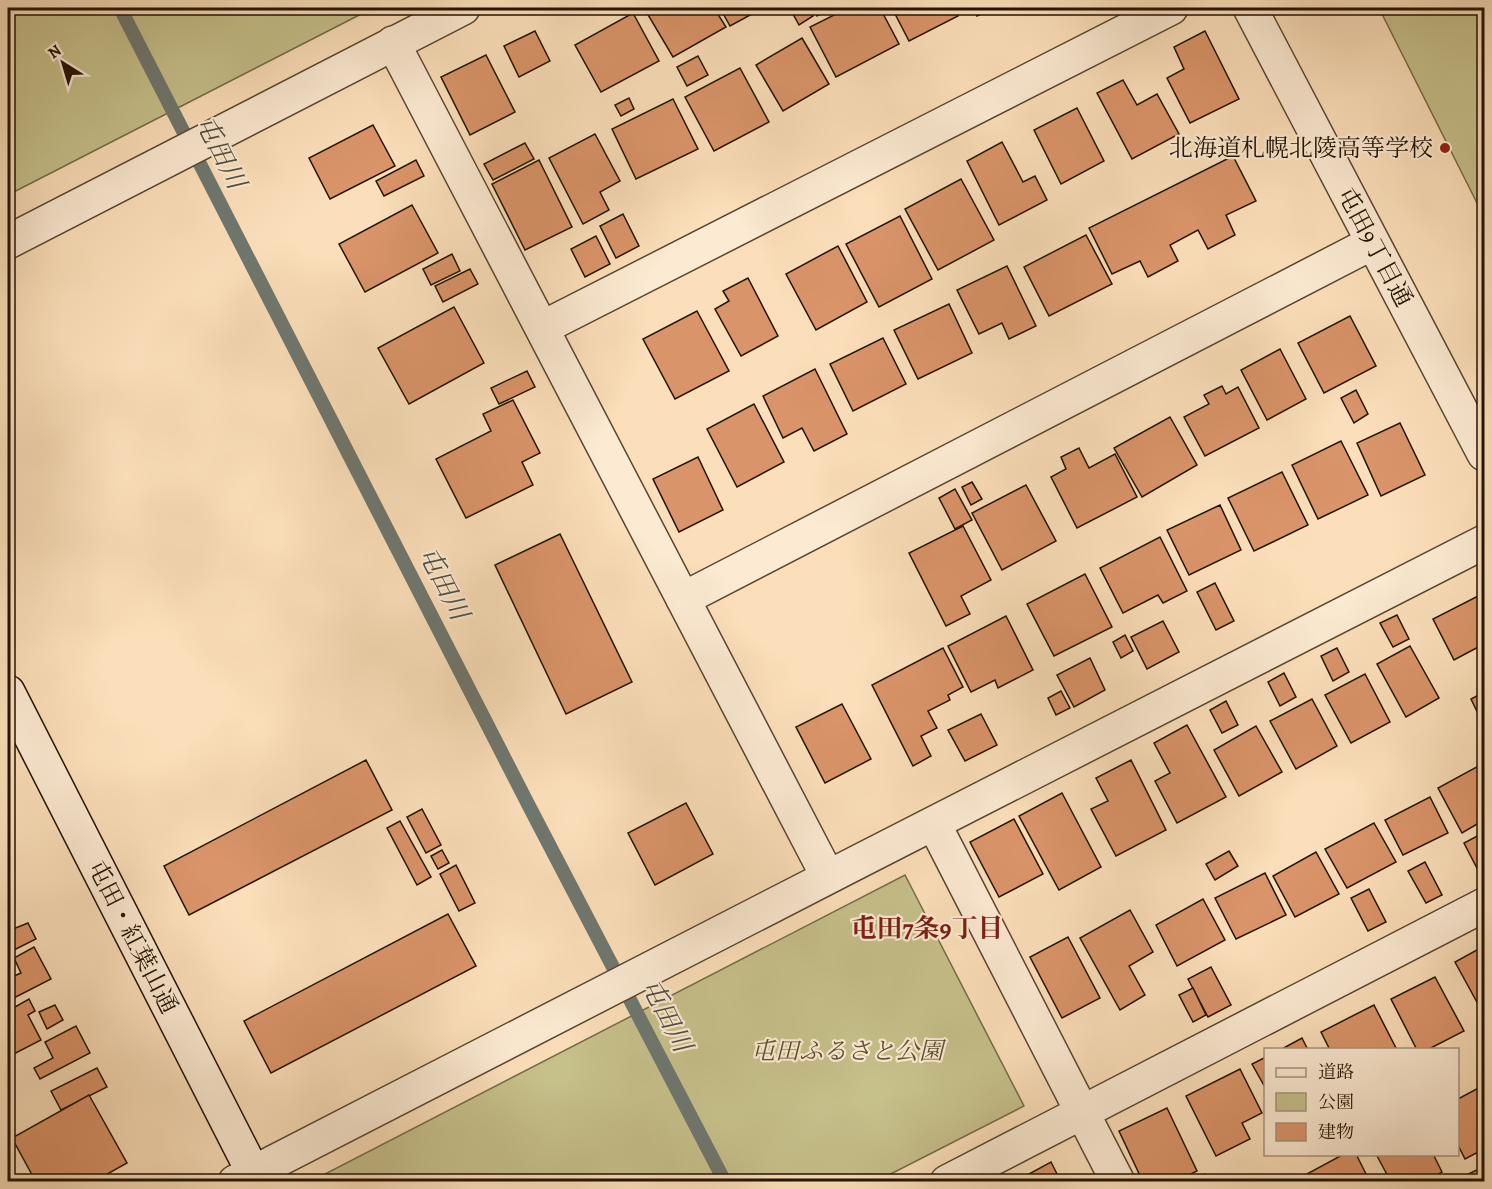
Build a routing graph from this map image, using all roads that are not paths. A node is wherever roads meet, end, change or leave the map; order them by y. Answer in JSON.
{"nodes":[{"id":1,"x":463,"y":8,"type":"edge"},
{"id":2,"x":1171,"y":8,"type":"edge"},
{"id":3,"x":1250,"y":8,"type":"edge"},
{"id":4,"x":393,"y":44,"type":"junction"},
{"id":5,"x":8,"y":242,"type":"edge"},
{"id":6,"x":1372,"y":243,"type":"junction"},
{"id":7,"x":542,"y":328,"type":"junction"},
{"id":8,"x":1485,"y":454,"type":"edge"},
{"id":9,"x":1485,"y":542,"type":"edge"},
{"id":10,"x":683,"y":599,"type":"junction"},
{"id":11,"x":8,"y":692,"type":"edge"},
{"id":12,"x":934,"y":824,"type":"junction"},
{"id":13,"x":827,"y":875,"type":"junction"},
{"id":14,"x":1485,"y":905,"type":"edge"},
{"id":15,"x":1082,"y":1112,"type":"junction"},
{"id":16,"x":249,"y":1178,"type":"edge"},
{"id":17,"x":947,"y":1182,"type":"edge"},
{"id":18,"x":1118,"y":1182,"type":"edge"}],
"edges":[{"from":1,"to":4,"type":"street"},
{"from":2,"to":7,"type":"street"},
{"from":3,"to":6,"type":"street","name":"屯田9丁目通"},
{"from":4,"to":5,"type":"street"},
{"from":4,"to":7,"type":"street"},
{"from":6,"to":8,"type":"street","name":"屯田9丁目通"},
{"from":6,"to":10,"type":"street"},
{"from":7,"to":10,"type":"street"},
{"from":9,"to":12,"type":"street"},
{"from":10,"to":13,"type":"street"},
{"from":11,"to":16,"type":"street","name":"屯田・紅葉山通"},
{"from":12,"to":13,"type":"street"},
{"from":12,"to":15,"type":"street"},
{"from":13,"to":16,"type":"street"},
{"from":14,"to":15,"type":"street"},
{"from":15,"to":17,"type":"street"},
{"from":15,"to":18,"type":"street"}]}
